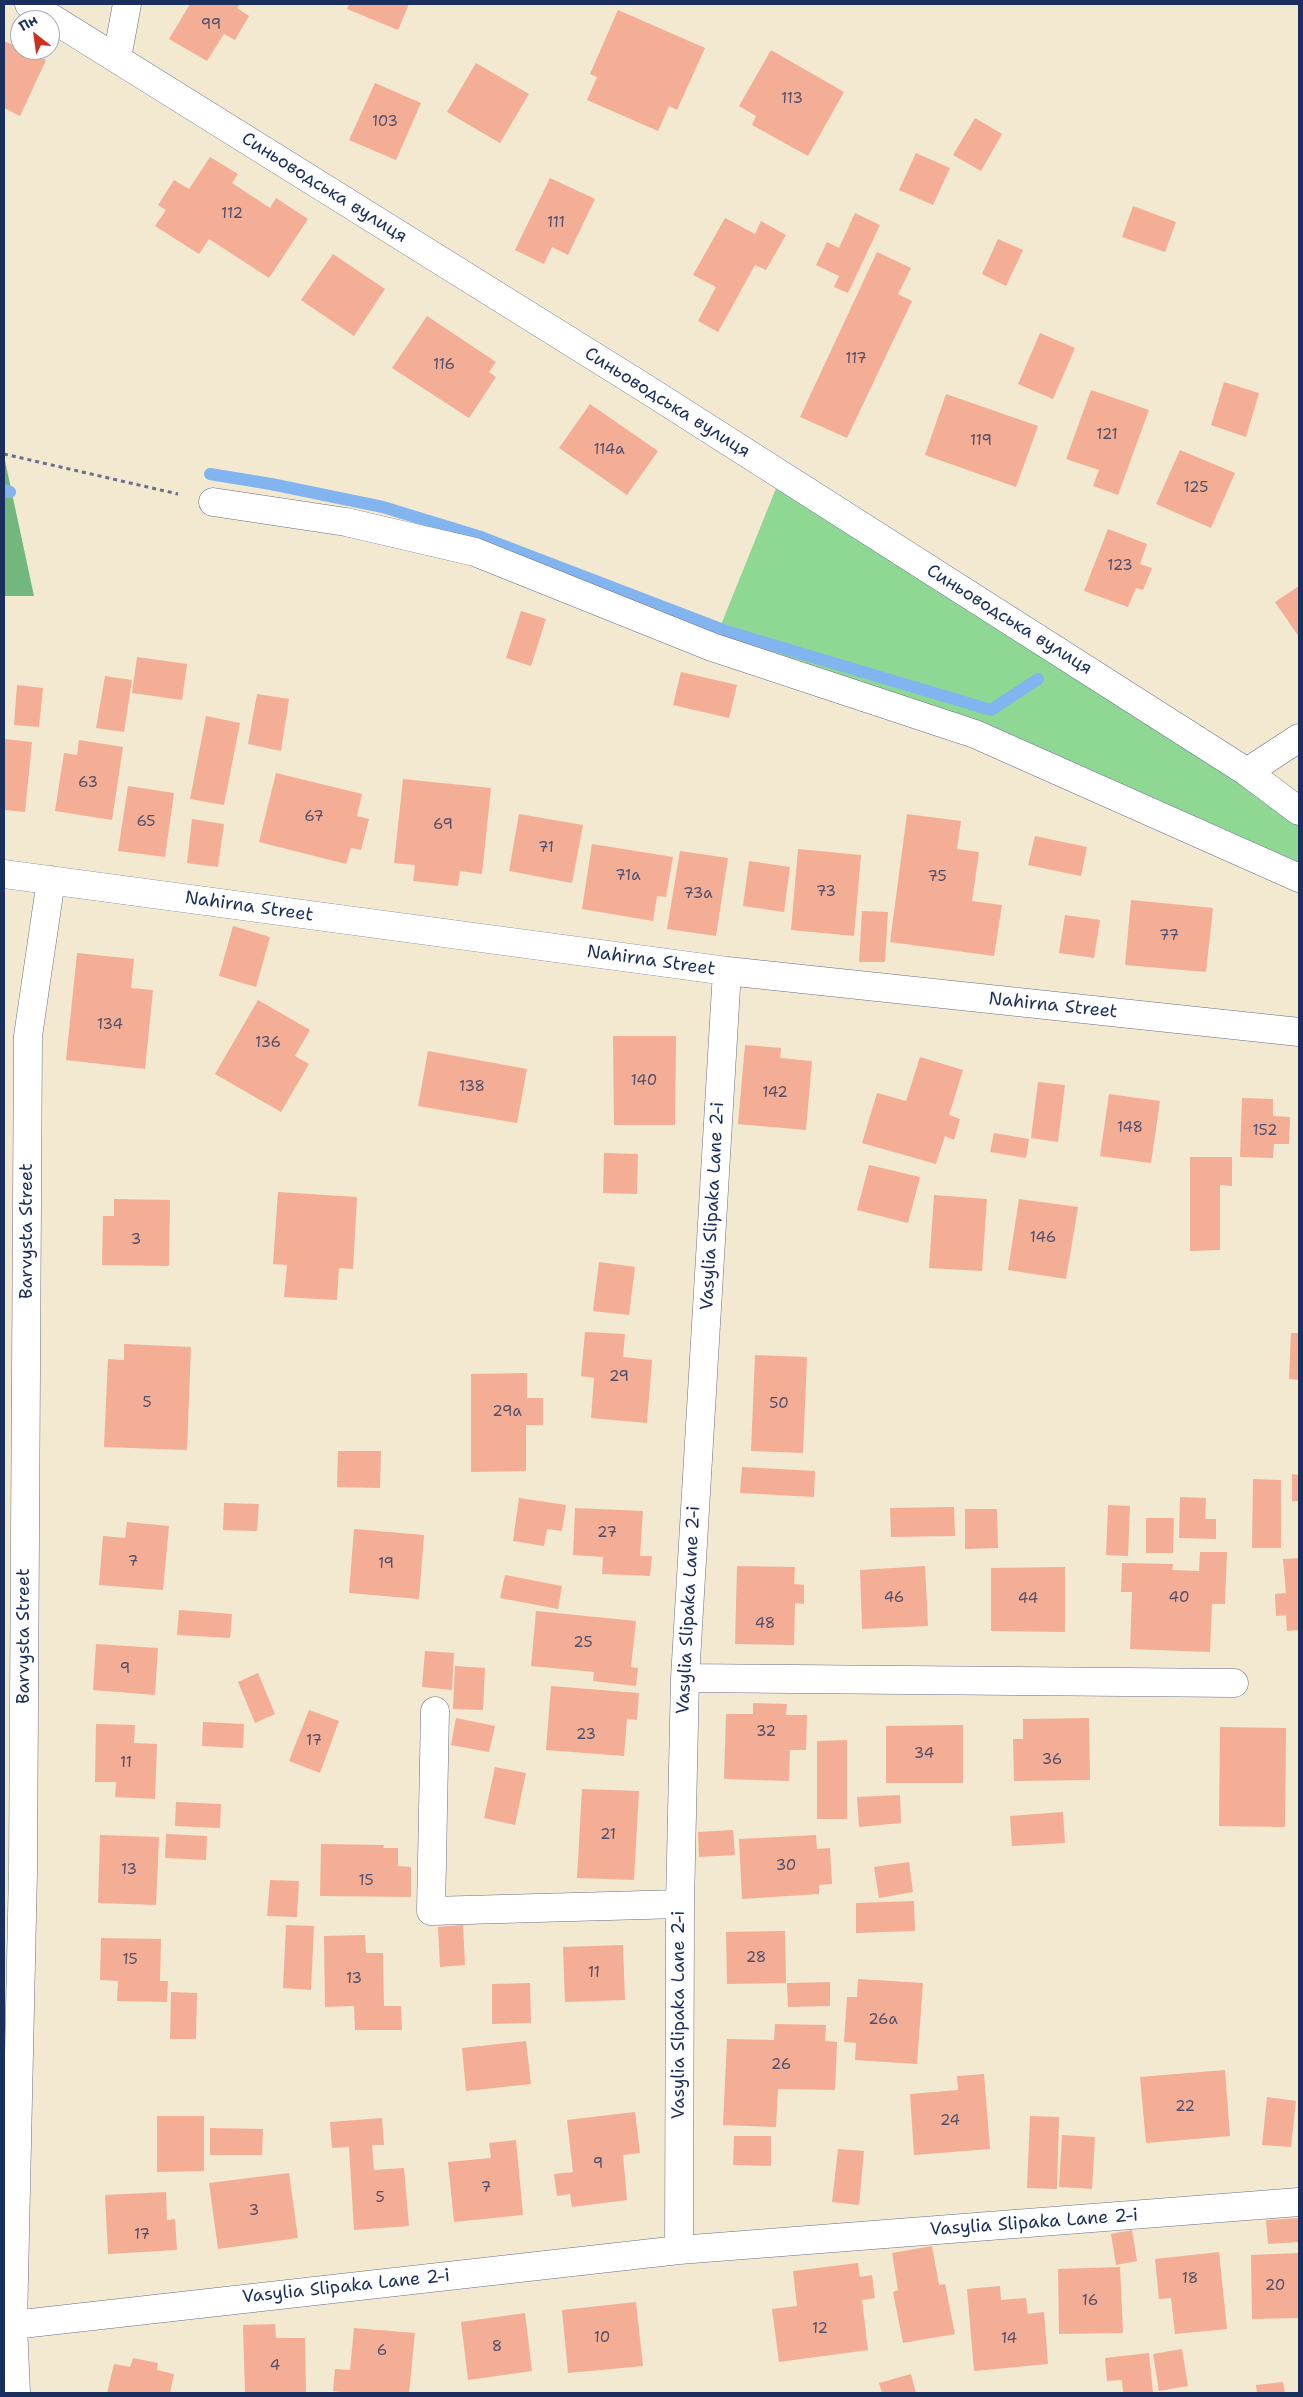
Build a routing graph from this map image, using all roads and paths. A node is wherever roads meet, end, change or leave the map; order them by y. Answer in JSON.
{"nodes":[{"id":1,"x":29,"y":4,"type":"edge"},
{"id":2,"x":127,"y":4,"type":"edge"},
{"id":3,"x":117,"y":58,"type":"junction"},
{"id":4,"x":4,"y":454,"type":"edge"},
{"id":5,"x":213,"y":502,"type":"joint"},
{"id":6,"x":1299,"y":738,"type":"edge"},
{"id":7,"x":1247,"y":772,"type":"junction"},
{"id":8,"x":1299,"y":811,"type":"edge"},
{"id":9,"x":4,"y":874,"type":"edge"},
{"id":10,"x":1299,"y":878,"type":"edge"},
{"id":11,"x":51,"y":880,"type":"junction"},
{"id":12,"x":727,"y":971,"type":"junction"},
{"id":13,"x":1299,"y":1032,"type":"edge"},
{"id":14,"x":684,"y":1678,"type":"junction"},
{"id":15,"x":1234,"y":1683,"type":"dead end"},
{"id":16,"x":435,"y":1712,"type":"dead end"},
{"id":17,"x":13,"y":1871,"type":"edge"},
{"id":18,"x":680,"y":1904,"type":"junction"},
{"id":19,"x":1299,"y":2202,"type":"edge"},
{"id":20,"x":679,"y":2250,"type":"junction"},
{"id":21,"x":13,"y":2325,"type":"junction"},
{"id":22,"x":16,"y":2393,"type":"edge"}],
"edges":[{"from":1,"to":3,"type":"street","name":"Синьоводська вулиця"},
{"from":2,"to":3,"type":"street"},
{"from":3,"to":7,"type":"street","name":"Синьоводська вулиця"},
{"from":4,"to":5,"type":"path"},
{"from":5,"to":10,"type":"street"},
{"from":6,"to":7,"type":"street"},
{"from":7,"to":8,"type":"street","name":"Синьоводська вулиця"},
{"from":9,"to":11,"type":"street","name":"Nahirna Street"},
{"from":11,"to":12,"type":"street","name":"Nahirna Street"},
{"from":11,"to":17,"type":"street","name":"Barvysta Street"},
{"from":12,"to":13,"type":"street","name":"Nahirna Street"},
{"from":12,"to":14,"type":"street","name":"Vasylia Slipaka Lane 2-i"},
{"from":14,"to":15,"type":"street"},
{"from":14,"to":18,"type":"street","name":"Vasylia Slipaka Lane 2-i"},
{"from":16,"to":18,"type":"street"},
{"from":17,"to":21,"type":"street","name":"Barvysta Street"},
{"from":18,"to":20,"type":"street","name":"Vasylia Slipaka Lane 2-i"},
{"from":19,"to":20,"type":"street","name":"Vasylia Slipaka Lane 2-i"},
{"from":20,"to":21,"type":"street","name":"Vasylia Slipaka Lane 2-i"},
{"from":21,"to":22,"type":"street","name":"Barvysta Street"}]}
